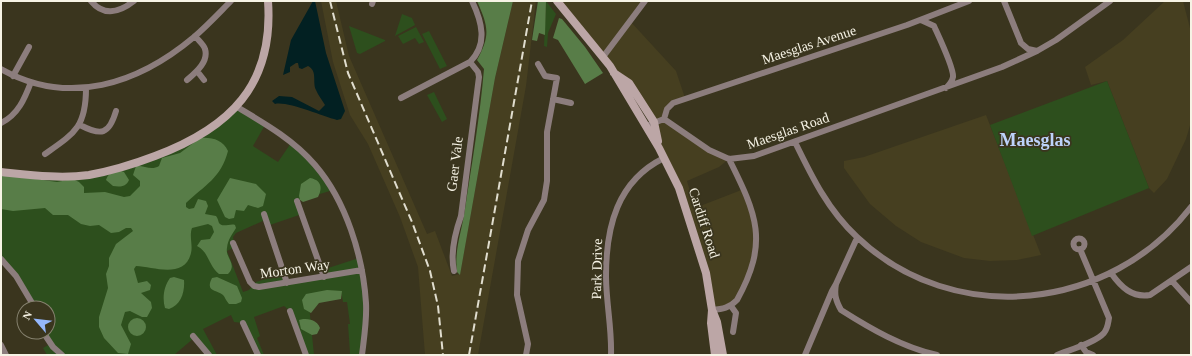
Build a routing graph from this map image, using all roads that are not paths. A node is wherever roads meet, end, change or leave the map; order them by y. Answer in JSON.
{"nodes":[{"id":1,"x":91,"y":1,"type":"edge"},
{"id":2,"x":134,"y":1,"type":"edge"},
{"id":3,"x":231,"y":1,"type":"edge"},
{"id":4,"x":268,"y":1,"type":"edge"},
{"id":5,"x":472,"y":1,"type":"edge"},
{"id":6,"x":557,"y":1,"type":"edge"},
{"id":7,"x":645,"y":1,"type":"edge"},
{"id":8,"x":969,"y":1,"type":"edge"},
{"id":9,"x":1004,"y":1,"type":"edge"},
{"id":10,"x":1110,"y":1,"type":"edge"},
{"id":11,"x":921,"y":20,"type":"junction"},
{"id":12,"x":195,"y":36,"type":"junction"},
{"id":13,"x":29,"y":47,"type":"dead end"},
{"id":14,"x":1037,"y":51,"type":"junction"},
{"id":15,"x":603,"y":56,"type":"junction"},
{"id":16,"x":470,"y":62,"type":"junction"},
{"id":17,"x":538,"y":64,"type":"dead end"},
{"id":18,"x":1,"y":69,"type":"edge"},
{"id":19,"x":197,"y":72,"type":"junction"},
{"id":20,"x":614,"y":73,"type":"junction"},
{"id":21,"x":13,"y":76,"type":"junction"},
{"id":22,"x":187,"y":80,"type":"dead end"},
{"id":23,"x":204,"y":80,"type":"dead end"},
{"id":24,"x":31,"y":82,"type":"junction"},
{"id":25,"x":86,"y":88,"type":"junction"},
{"id":26,"x":944,"y":89,"type":"junction"},
{"id":27,"x":401,"y":98,"type":"dead end"},
{"id":28,"x":553,"y":99,"type":"junction"},
{"id":29,"x":571,"y":103,"type":"dead end"},
{"id":30,"x":237,"y":107,"type":"junction"},
{"id":31,"x":116,"y":111,"type":"dead end"},
{"id":32,"x":664,"y":119,"type":"junction"},
{"id":33,"x":654,"y":122,"type":"junction"},
{"id":34,"x":1,"y":123,"type":"edge"},
{"id":35,"x":80,"y":125,"type":"junction"},
{"id":36,"x":646,"y":126,"type":"junction"},
{"id":37,"x":795,"y":142,"type":"junction"},
{"id":38,"x":659,"y":148,"type":"junction"},
{"id":39,"x":45,"y":154,"type":"dead end"},
{"id":40,"x":664,"y":158,"type":"junction"},
{"id":41,"x":729,"y":159,"type":"junction"},
{"id":42,"x":1,"y":172,"type":"edge"},
{"id":43,"x":297,"y":201,"type":"dead end"},
{"id":44,"x":1191,"y":207,"type":"edge"},
{"id":45,"x":264,"y":214,"type":"dead end"},
{"id":46,"x":857,"y":238,"type":"junction"},
{"id":47,"x":233,"y":243,"type":"dead end"},
{"id":48,"x":1080,"y":249,"type":"dead end"},
{"id":49,"x":1,"y":259,"type":"edge"},
{"id":50,"x":1191,"y":267,"type":"edge"},
{"id":51,"x":362,"y":270,"type":"junction"},
{"id":52,"x":454,"y":271,"type":"dead end"},
{"id":53,"x":1111,"y":273,"type":"junction"},
{"id":54,"x":324,"y":277,"type":"junction"},
{"id":55,"x":1093,"y":280,"type":"junction"},
{"id":56,"x":1172,"y":282,"type":"junction"},
{"id":57,"x":287,"y":283,"type":"junction"},
{"id":58,"x":836,"y":284,"type":"junction"},
{"id":59,"x":30,"y":300,"type":"edge"},
{"id":60,"x":1191,"y":302,"type":"edge"},
{"id":61,"x":731,"y":306,"type":"junction"},
{"id":62,"x":712,"y":310,"type":"junction"},
{"id":63,"x":290,"y":311,"type":"dead end"},
{"id":64,"x":243,"y":323,"type":"dead end"},
{"id":65,"x":733,"y":332,"type":"dead end"},
{"id":66,"x":193,"y":336,"type":"dead end"},
{"id":67,"x":48,"y":340,"type":"edge"},
{"id":68,"x":1,"y":345,"type":"edge"},
{"id":69,"x":1080,"y":345,"type":"junction"},
{"id":70,"x":6,"y":355,"type":"edge"},
{"id":71,"x":62,"y":355,"type":"edge"},
{"id":72,"x":209,"y":355,"type":"edge"},
{"id":73,"x":258,"y":355,"type":"edge"},
{"id":74,"x":306,"y":355,"type":"edge"},
{"id":75,"x":362,"y":355,"type":"edge"},
{"id":76,"x":526,"y":355,"type":"edge"},
{"id":77,"x":611,"y":355,"type":"edge"},
{"id":78,"x":715,"y":355,"type":"edge"},
{"id":79,"x":723,"y":355,"type":"edge"},
{"id":80,"x":805,"y":355,"type":"edge"},
{"id":81,"x":937,"y":355,"type":"edge"},
{"id":82,"x":1057,"y":355,"type":"edge"},
{"id":83,"x":1093,"y":355,"type":"edge"}],
"edges":[{"from":1,"to":2,"type":"street"},
{"from":3,"to":12,"type":"street"},
{"from":4,"to":30,"type":"main road"},
{"from":5,"to":16,"type":"street"},
{"from":6,"to":15,"type":"main road","name":"Cardiff Road"},
{"from":7,"to":15,"type":"street"},
{"from":8,"to":11,"type":"street","name":"Maesglas Avenue"},
{"from":9,"to":14,"type":"street"},
{"from":10,"to":14,"type":"street","name":"Maesglas Road"},
{"from":11,"to":26,"type":"street"},
{"from":11,"to":32,"type":"street","name":"Maesglas Avenue"},
{"from":12,"to":19,"type":"street"},
{"from":12,"to":25,"type":"street"},
{"from":13,"to":21,"type":"street"},
{"from":14,"to":26,"type":"street","name":"Maesglas Road"},
{"from":15,"to":20,"type":"main road","name":"Cardiff Road"},
{"from":16,"to":27,"type":"street"},
{"from":16,"to":52,"type":"street","name":"Gaer Vale"},
{"from":17,"to":28,"type":"street"},
{"from":18,"to":21,"type":"street"},
{"from":19,"to":22,"type":"street"},
{"from":19,"to":23,"type":"street"},
{"from":20,"to":33,"type":"main road","name":"Cardiff Road"},
{"from":20,"to":36,"type":"main road","name":"Cardiff Road"},
{"from":21,"to":24,"type":"street"},
{"from":24,"to":25,"type":"street"},
{"from":24,"to":34,"type":"street"},
{"from":25,"to":35,"type":"street"},
{"from":26,"to":37,"type":"street","name":"Maesglas Road"},
{"from":28,"to":29,"type":"street"},
{"from":28,"to":76,"type":"street"},
{"from":30,"to":42,"type":"main road"},
{"from":30,"to":51,"type":"street"},
{"from":31,"to":35,"type":"street"},
{"from":32,"to":33,"type":"street"},
{"from":32,"to":41,"type":"street"},
{"from":33,"to":36,"type":"street"},
{"from":33,"to":38,"type":"main road","name":"Cardiff Road"},
{"from":35,"to":39,"type":"street"},
{"from":36,"to":38,"type":"main road","name":"Cardiff Road"},
{"from":37,"to":41,"type":"street","name":"Maesglas Road"},
{"from":37,"to":46,"type":"street"},
{"from":38,"to":40,"type":"main road","name":"Cardiff Road"},
{"from":40,"to":62,"type":"main road","name":"Cardiff Road"},
{"from":40,"to":77,"type":"street","name":"Park Drive"},
{"from":41,"to":61,"type":"street"},
{"from":43,"to":54,"type":"street"},
{"from":44,"to":53,"type":"street"},
{"from":45,"to":57,"type":"street"},
{"from":46,"to":55,"type":"street"},
{"from":46,"to":58,"type":"street"},
{"from":47,"to":57,"type":"street","name":"Morton Way"},
{"from":48,"to":55,"type":"street"},
{"from":49,"to":59,"type":"street"},
{"from":50,"to":56,"type":"street"},
{"from":51,"to":54,"type":"street","name":"Morton Way"},
{"from":51,"to":75,"type":"street"},
{"from":53,"to":55,"type":"street"},
{"from":53,"to":56,"type":"street"},
{"from":54,"to":57,"type":"street","name":"Morton Way"},
{"from":55,"to":69,"type":"street"},
{"from":56,"to":60,"type":"street"},
{"from":58,"to":80,"type":"street"},
{"from":58,"to":81,"type":"street"},
{"from":61,"to":62,"type":"street"},
{"from":61,"to":65,"type":"street"},
{"from":62,"to":78,"type":"main road","name":"Cardiff Road"},
{"from":62,"to":79,"type":"main road","name":"Cardiff Road"},
{"from":63,"to":74,"type":"street"},
{"from":64,"to":73,"type":"street"},
{"from":66,"to":72,"type":"street"},
{"from":67,"to":71,"type":"street"},
{"from":68,"to":70,"type":"street"},
{"from":69,"to":82,"type":"street"},
{"from":69,"to":83,"type":"street"}]}
